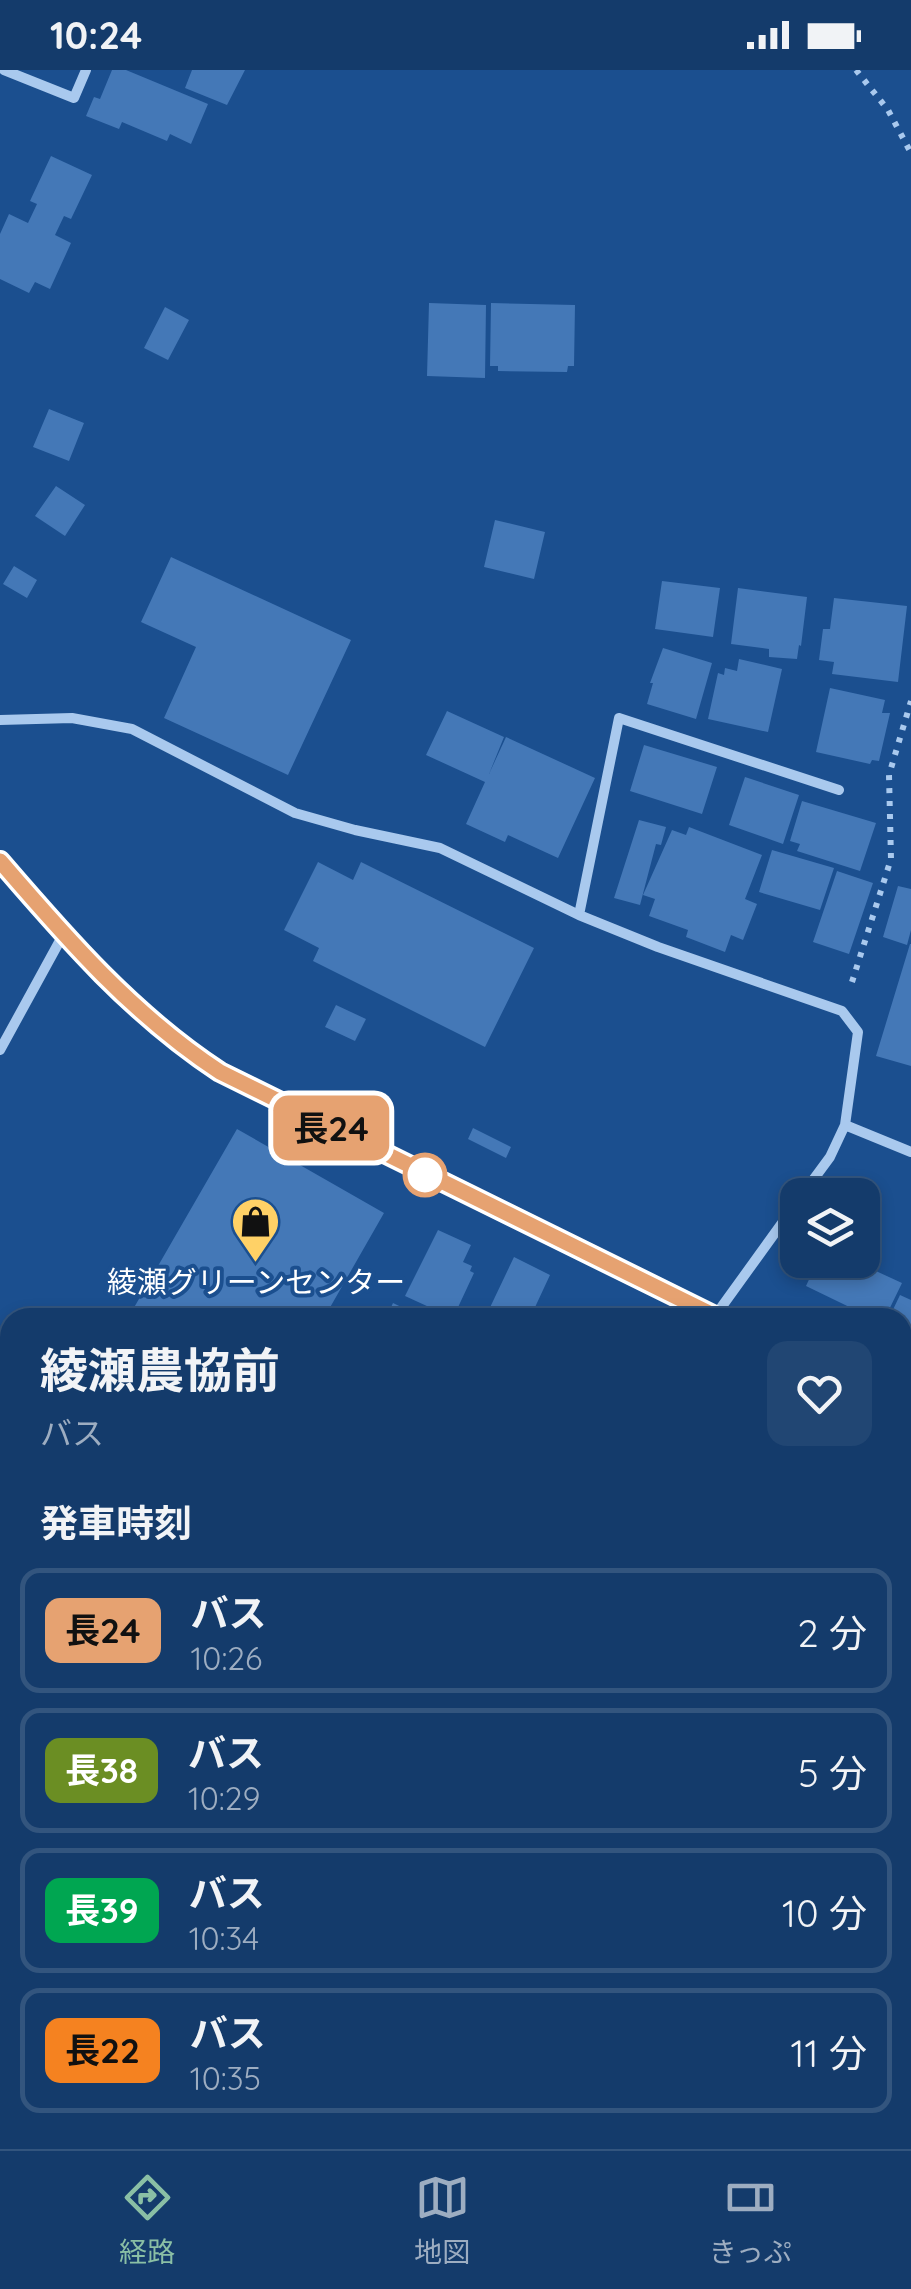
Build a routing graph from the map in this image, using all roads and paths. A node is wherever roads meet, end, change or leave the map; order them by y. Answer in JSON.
{"nodes":[{"id":1,"x":4,"y":70,"type":"edge"},
{"id":2,"x":86,"y":70,"type":"edge"},
{"id":3,"x":856,"y":70,"type":"edge"},
{"id":4,"x":911,"y":153,"type":"edge"},
{"id":5,"x":911,"y":700,"type":"edge"},
{"id":6,"x":0,"y":720,"type":"edge"},
{"id":7,"x":839,"y":790,"type":"dead end"},
{"id":8,"x":0,"y":861,"type":"edge"},
{"id":9,"x":578,"y":915,"type":"junction"},
{"id":10,"x":63,"y":935,"type":"junction"},
{"id":11,"x":842,"y":1012,"type":"junction"},
{"id":12,"x":0,"y":1050,"type":"edge"},
{"id":13,"x":845,"y":1126,"type":"junction"},
{"id":14,"x":911,"y":1152,"type":"edge"},
{"id":15,"x":815,"y":1178,"type":"edge"},
{"id":16,"x":780,"y":1226,"type":"edge"},
{"id":17,"x":698,"y":1308,"type":"edge"},
{"id":18,"x":722,"y":1308,"type":"edge"}],
"edges":[{"from":1,"to":2,"type":"street"},
{"from":3,"to":4,"type":"path"},
{"from":5,"to":11,"type":"path"},
{"from":6,"to":9,"type":"street"},
{"from":7,"to":9,"type":"street"},
{"from":8,"to":10,"type":"street"},
{"from":9,"to":11,"type":"street"},
{"from":10,"to":12,"type":"street"},
{"from":10,"to":17,"type":"street"},
{"from":11,"to":13,"type":"street"},
{"from":13,"to":14,"type":"street"},
{"from":13,"to":15,"type":"street"},
{"from":16,"to":18,"type":"street"}]}
